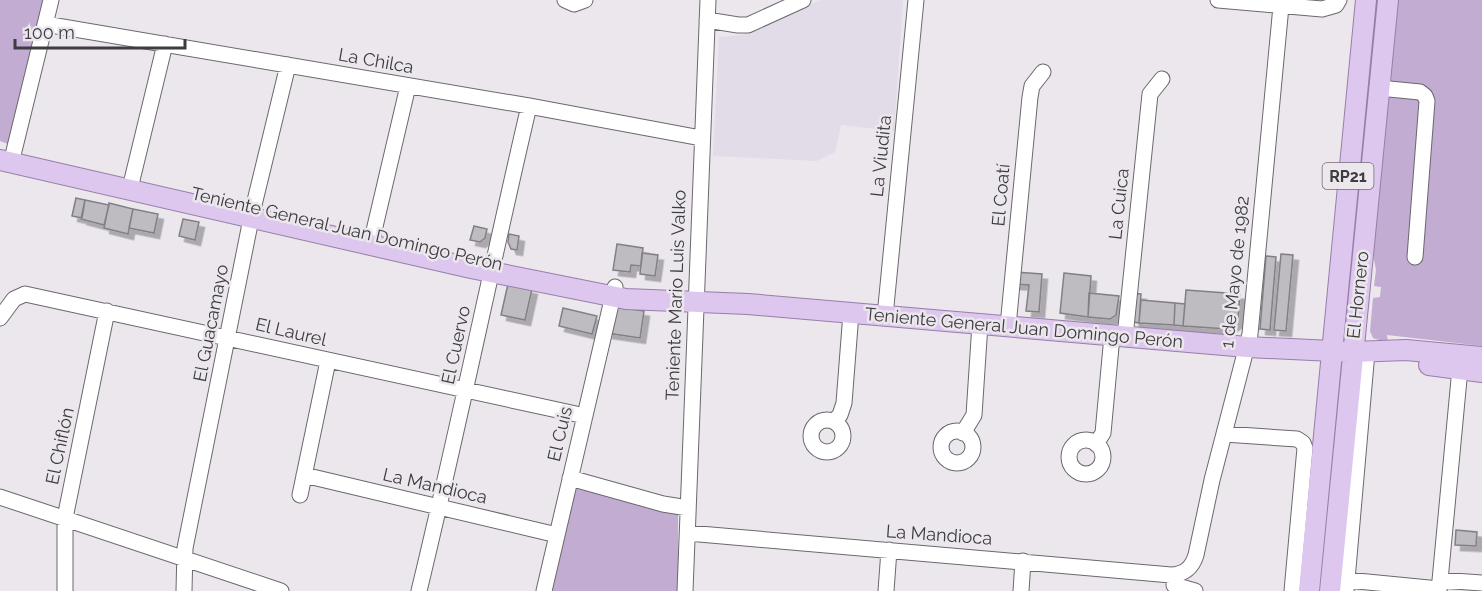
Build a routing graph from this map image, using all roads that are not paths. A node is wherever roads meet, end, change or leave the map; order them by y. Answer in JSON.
{"nodes":[{"id":1,"x":51,"y":0,"type":"edge"},
{"id":2,"x":565,"y":0,"type":"edge"},
{"id":3,"x":585,"y":0,"type":"edge"},
{"id":4,"x":708,"y":0,"type":"edge"},
{"id":5,"x":803,"y":0,"type":"edge"},
{"id":6,"x":916,"y":0,"type":"edge"},
{"id":7,"x":1218,"y":0,"type":"edge"},
{"id":8,"x":1339,"y":0,"type":"edge"},
{"id":9,"x":1366,"y":0,"type":"edge"},
{"id":10,"x":1388,"y":0,"type":"edge"},
{"id":11,"x":1243,"y":1,"type":"edge"},
{"id":12,"x":1281,"y":6,"type":"junction"},
{"id":13,"x":707,"y":20,"type":"junction"},
{"id":14,"x":45,"y":24,"type":"junction"},
{"id":15,"x":165,"y":44,"type":"junction"},
{"id":16,"x":288,"y":65,"type":"junction"},
{"id":17,"x":1043,"y":72,"type":"dead end"},
{"id":18,"x":1162,"y":79,"type":"dead end"},
{"id":19,"x":408,"y":86,"type":"junction"},
{"id":20,"x":1379,"y":88,"type":"junction"},
{"id":21,"x":529,"y":106,"type":"junction"},
{"id":22,"x":701,"y":138,"type":"junction"},
{"id":23,"x":4,"y":155,"type":"edge"},
{"id":24,"x":132,"y":180,"type":"junction"},
{"id":25,"x":253,"y":214,"type":"junction"},
{"id":26,"x":373,"y":235,"type":"junction"},
{"id":27,"x":1415,"y":257,"type":"dead end"},
{"id":28,"x":492,"y":267,"type":"junction"},
{"id":29,"x":614,"y":292,"type":"junction"},
{"id":30,"x":696,"y":301,"type":"junction"},
{"id":31,"x":107,"y":311,"type":"junction"},
{"id":32,"x":851,"y":313,"type":"junction"},
{"id":33,"x":885,"y":316,"type":"junction"},
{"id":34,"x":0,"y":318,"type":"edge"},
{"id":35,"x":980,"y":324,"type":"junction"},
{"id":36,"x":1008,"y":326,"type":"junction"},
{"id":37,"x":1119,"y":336,"type":"junction"},
{"id":38,"x":229,"y":338,"type":"junction"},
{"id":39,"x":1247,"y":347,"type":"junction"},
{"id":40,"x":1331,"y":352,"type":"junction"},
{"id":41,"x":1360,"y":352,"type":"junction"},
{"id":42,"x":1482,"y":357,"type":"edge"},
{"id":43,"x":328,"y":361,"type":"junction"},
{"id":44,"x":1461,"y":362,"type":"junction"},
{"id":45,"x":1482,"y":372,"type":"edge"},
{"id":46,"x":466,"y":391,"type":"junction"},
{"id":47,"x":585,"y":416,"type":"junction"},
{"id":48,"x":834,"y":422,"type":"dead end"},
{"id":49,"x":963,"y":433,"type":"dead end"},
{"id":50,"x":1224,"y":434,"type":"junction"},
{"id":51,"x":1096,"y":444,"type":"dead end"},
{"id":52,"x":304,"y":475,"type":"junction"},
{"id":53,"x":570,"y":478,"type":"junction"},
{"id":54,"x":300,"y":495,"type":"dead end"},
{"id":55,"x":0,"y":496,"type":"edge"},
{"id":56,"x":439,"y":506,"type":"junction"},
{"id":57,"x":688,"y":508,"type":"junction"},
{"id":58,"x":65,"y":518,"type":"junction"},
{"id":59,"x":688,"y":532,"type":"junction"},
{"id":60,"x":557,"y":535,"type":"junction"},
{"id":61,"x":889,"y":550,"type":"junction"},
{"id":62,"x":184,"y":558,"type":"junction"},
{"id":63,"x":1023,"y":561,"type":"junction"},
{"id":64,"x":1187,"y":571,"type":"joint"},
{"id":65,"x":1482,"y":583,"type":"edge"},
{"id":66,"x":1173,"y":584,"type":"edge"},
{"id":67,"x":1341,"y":587,"type":"edge"},
{"id":68,"x":1439,"y":587,"type":"edge"},
{"id":69,"x":65,"y":591,"type":"edge"},
{"id":70,"x":184,"y":591,"type":"edge"},
{"id":71,"x":281,"y":591,"type":"edge"},
{"id":72,"x":419,"y":591,"type":"edge"},
{"id":73,"x":544,"y":591,"type":"edge"},
{"id":74,"x":685,"y":591,"type":"edge"},
{"id":75,"x":886,"y":591,"type":"edge"},
{"id":76,"x":1021,"y":591,"type":"edge"},
{"id":77,"x":1194,"y":591,"type":"edge"},
{"id":78,"x":1292,"y":591,"type":"edge"},
{"id":79,"x":1309,"y":591,"type":"edge"}],
"edges":[{"from":1,"to":14,"type":"street"},
{"from":2,"to":3,"type":"street"},
{"from":4,"to":13,"type":"street","name":"Teniente Mario Luis Valko"},
{"from":5,"to":13,"type":"street"},
{"from":6,"to":33,"type":"street","name":"La Viudita"},
{"from":7,"to":11,"type":"street"},
{"from":8,"to":12,"type":"street"},
{"from":9,"to":40,"type":"main road","name":"El Hornero","number":"RP21"},
{"from":10,"to":20,"type":"main road","name":"El Hornero","number":"RP21"},
{"from":11,"to":12,"type":"street"},
{"from":12,"to":39,"type":"street","name":"1 de Mayo de 1982"},
{"from":13,"to":22,"type":"street","name":"Teniente Mario Luis Valko"},
{"from":14,"to":15,"type":"street","name":"La Chilca"},
{"from":14,"to":23,"type":"street"},
{"from":15,"to":16,"type":"street","name":"La Chilca"},
{"from":15,"to":24,"type":"street"},
{"from":16,"to":19,"type":"street","name":"La Chilca"},
{"from":16,"to":25,"type":"street","name":"El Guacamayo"},
{"from":17,"to":36,"type":"street","name":"El Coatí"},
{"from":18,"to":37,"type":"street","name":"La Cuica"},
{"from":19,"to":21,"type":"street","name":"La Chilca"},
{"from":19,"to":26,"type":"street"},
{"from":20,"to":27,"type":"street"},
{"from":20,"to":41,"type":"main road","name":"El Hornero","number":"RP21"},
{"from":21,"to":22,"type":"street","name":"La Chilca"},
{"from":21,"to":28,"type":"street","name":"El Cuervo"},
{"from":22,"to":30,"type":"street","name":"Teniente Mario Luis Valko"},
{"from":23,"to":24,"type":"main road","name":"Teniente General Juan Domingo Perón"},
{"from":23,"to":25,"type":"main road","name":"Teniente General Juan Domingo Perón"},
{"from":24,"to":25,"type":"main road","name":"Teniente General Juan Domingo Perón"},
{"from":25,"to":26,"type":"main road","name":"Teniente General Juan Domingo Perón"},
{"from":25,"to":28,"type":"main road","name":"Teniente General Juan Domingo Perón"},
{"from":25,"to":38,"type":"street","name":"El Guacamayo"},
{"from":26,"to":28,"type":"main road","name":"Teniente General Juan Domingo Perón"},
{"from":28,"to":29,"type":"main road","name":"Teniente General Juan Domingo Perón"},
{"from":28,"to":46,"type":"street","name":"El Cuervo"},
{"from":29,"to":30,"type":"main road","name":"Teniente General Juan Domingo Perón"},
{"from":29,"to":47,"type":"street","name":"El Cuis"},
{"from":30,"to":32,"type":"main road","name":"Teniente General Juan Domingo Perón"},
{"from":30,"to":57,"type":"street","name":"Teniente Mario Luis Valko"},
{"from":31,"to":34,"type":"street","name":"El Laurel"},
{"from":31,"to":38,"type":"street","name":"El Laurel"},
{"from":31,"to":58,"type":"street","name":"El Chiflón"},
{"from":32,"to":33,"type":"main road","name":"Teniente General Juan Domingo Perón"},
{"from":32,"to":48,"type":"street"},
{"from":33,"to":35,"type":"main road","name":"Teniente General Juan Domingo Perón"},
{"from":35,"to":36,"type":"main road","name":"Teniente General Juan Domingo Perón"},
{"from":35,"to":49,"type":"street"},
{"from":36,"to":37,"type":"main road","name":"Teniente General Juan Domingo Perón"},
{"from":37,"to":39,"type":"main road","name":"Teniente General Juan Domingo Perón"},
{"from":37,"to":51,"type":"street","name":"La Cuica"},
{"from":38,"to":43,"type":"street","name":"El Laurel"},
{"from":38,"to":62,"type":"street","name":"El Guacamayo"},
{"from":39,"to":40,"type":"main road","name":"Teniente General Juan Domingo Perón"},
{"from":39,"to":50,"type":"street","name":"1 de Mayo de 1982"},
{"from":40,"to":41,"type":"main road","name":"Teniente General Juan Domingo Perón"},
{"from":40,"to":79,"type":"main road","name":"El Hornero","number":"RP21"},
{"from":41,"to":44,"type":"main road","name":"Teniente General Juan Domingo Perón"},
{"from":41,"to":67,"type":"main road","name":"El Hornero","number":"RP21"},
{"from":42,"to":44,"type":"main road"},
{"from":43,"to":46,"type":"street","name":"El Laurel"},
{"from":43,"to":52,"type":"street"},
{"from":44,"to":45,"type":"main road"},
{"from":44,"to":68,"type":"street"},
{"from":46,"to":47,"type":"street","name":"El Laurel"},
{"from":46,"to":56,"type":"street","name":"El Cuervo"},
{"from":47,"to":53,"type":"street","name":"El Cuis"},
{"from":50,"to":64,"type":"street","name":"1 de Mayo de 1982"},
{"from":50,"to":78,"type":"street"},
{"from":52,"to":54,"type":"street"},
{"from":52,"to":56,"type":"street","name":"La Mandioca"},
{"from":53,"to":57,"type":"street"},
{"from":53,"to":60,"type":"street","name":"El Cuis"},
{"from":55,"to":58,"type":"street"},
{"from":56,"to":60,"type":"street","name":"La Mandioca"},
{"from":56,"to":72,"type":"street","name":"El Cuervo"},
{"from":57,"to":59,"type":"street","name":"Teniente Mario Luis Valko"},
{"from":58,"to":62,"type":"street"},
{"from":58,"to":69,"type":"street","name":"El Chiflón"},
{"from":59,"to":61,"type":"street","name":"La Mandioca"},
{"from":59,"to":74,"type":"street","name":"Teniente Mario Luis Valko"},
{"from":60,"to":73,"type":"street","name":"El Cuis"},
{"from":61,"to":63,"type":"street","name":"La Mandioca"},
{"from":61,"to":75,"type":"street"},
{"from":62,"to":70,"type":"street","name":"El Guacamayo"},
{"from":62,"to":71,"type":"street"},
{"from":63,"to":66,"type":"street","name":"La Mandioca"},
{"from":63,"to":76,"type":"street"},
{"from":64,"to":66,"type":"street","name":"La Mandioca"},
{"from":65,"to":68,"type":"street"},
{"from":66,"to":77,"type":"street","name":"La Mandioca"},
{"from":67,"to":68,"type":"street"}]}
